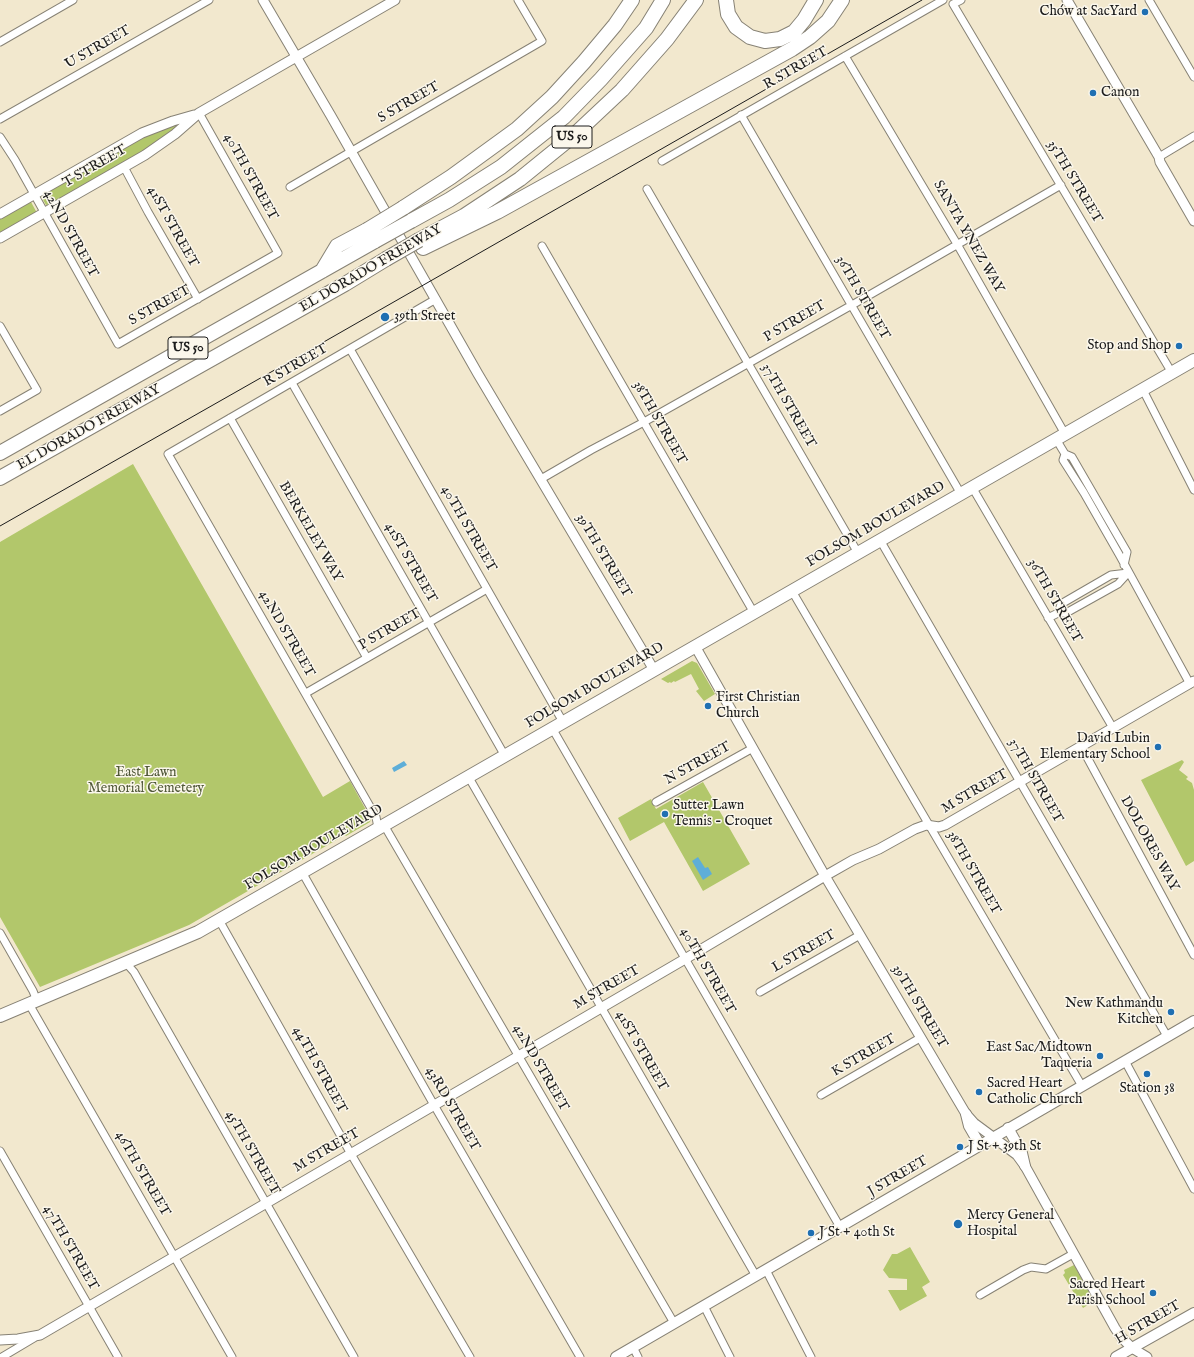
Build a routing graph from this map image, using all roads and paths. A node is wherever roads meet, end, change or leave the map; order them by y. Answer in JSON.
{"nodes":[{"id":1,"x":73,"y":0,"type":"edge"},
{"id":2,"x":209,"y":0,"type":"edge"},
{"id":3,"x":263,"y":0,"type":"edge"},
{"id":4,"x":395,"y":0,"type":"edge"},
{"id":5,"x":518,"y":0,"type":"edge"},
{"id":6,"x":632,"y":0,"type":"edge"},
{"id":7,"x":663,"y":0,"type":"edge"},
{"id":8,"x":696,"y":0,"type":"edge"},
{"id":9,"x":726,"y":0,"type":"edge"},
{"id":10,"x":816,"y":0,"type":"edge"},
{"id":11,"x":842,"y":0,"type":"edge"},
{"id":12,"x":943,"y":0,"type":"edge"},
{"id":13,"x":960,"y":0,"type":"edge"},
{"id":14,"x":1067,"y":0,"type":"edge"},
{"id":15,"x":1149,"y":0,"type":"edge"},
{"id":16,"x":0,"y":42,"type":"edge"},
{"id":17,"x":296,"y":56,"type":"junction"},
{"id":18,"x":845,"y":56,"type":"junction"},
{"id":19,"x":1194,"y":77,"type":"edge"},
{"id":20,"x":199,"y":113,"type":"junction"},
{"id":21,"x":742,"y":115,"type":"junction"},
{"id":22,"x":0,"y":119,"type":"edge"},
{"id":23,"x":1194,"y":136,"type":"edge"},
{"id":24,"x":0,"y":137,"type":"edge"},
{"id":25,"x":351,"y":152,"type":"junction"},
{"id":26,"x":1159,"y":157,"type":"junction"},
{"id":27,"x":662,"y":161,"type":"dead end"},
{"id":28,"x":124,"y":167,"type":"junction"},
{"id":29,"x":1060,"y":185,"type":"junction"},
{"id":30,"x":290,"y":187,"type":"dead end"},
{"id":31,"x":647,"y":189,"type":"dead end"},
{"id":32,"x":34,"y":195,"type":"junction"},
{"id":33,"x":44,"y":212,"type":"junction"},
{"id":34,"x":0,"y":214,"type":"edge"},
{"id":35,"x":1194,"y":221,"type":"edge"},
{"id":36,"x":0,"y":238,"type":"edge"},
{"id":37,"x":421,"y":244,"type":"junction"},
{"id":38,"x":957,"y":244,"type":"junction"},
{"id":39,"x":542,"y":246,"type":"dead end"},
{"id":40,"x":278,"y":253,"type":"joint"},
{"id":41,"x":321,"y":272,"type":"junction"},
{"id":42,"x":198,"y":299,"type":"junction"},
{"id":43,"x":436,"y":299,"type":"junction"},
{"id":44,"x":852,"y":305,"type":"junction"},
{"id":45,"x":0,"y":326,"type":"edge"},
{"id":46,"x":118,"y":344,"type":"joint"},
{"id":47,"x":350,"y":349,"type":"junction"},
{"id":48,"x":1194,"y":360,"type":"edge"},
{"id":49,"x":748,"y":364,"type":"junction"},
{"id":50,"x":1172,"y":373,"type":"junction"},
{"id":51,"x":292,"y":383,"type":"junction"},
{"id":52,"x":1143,"y":390,"type":"junction"},
{"id":53,"x":0,"y":411,"type":"edge"},
{"id":54,"x":230,"y":418,"type":"junction"},
{"id":55,"x":644,"y":422,"type":"junction"},
{"id":56,"x":1060,"y":437,"type":"junction"},
{"id":57,"x":0,"y":453,"type":"edge"},
{"id":58,"x":168,"y":454,"type":"joint"},
{"id":59,"x":1065,"y":454,"type":"junction"},
{"id":60,"x":0,"y":478,"type":"edge"},
{"id":61,"x":541,"y":479,"type":"junction"},
{"id":62,"x":972,"y":487,"type":"junction"},
{"id":63,"x":1091,"y":488,"type":"junction"},
{"id":64,"x":1194,"y":490,"type":"edge"},
{"id":65,"x":1084,"y":493,"type":"junction"},
{"id":66,"x":961,"y":494,"type":"junction"},
{"id":67,"x":880,"y":540,"type":"junction"},
{"id":68,"x":858,"y":552,"type":"junction"},
{"id":69,"x":1124,"y":565,"type":"junction"},
{"id":70,"x":1128,"y":573,"type":"junction"},
{"id":71,"x":487,"y":589,"type":"junction"},
{"id":72,"x":792,"y":591,"type":"junction"},
{"id":73,"x":754,"y":612,"type":"junction"},
{"id":74,"x":1058,"y":613,"type":"junction"},
{"id":75,"x":1048,"y":618,"type":"junction"},
{"id":76,"x":429,"y":623,"type":"junction"},
{"id":77,"x":696,"y":646,"type":"junction"},
{"id":78,"x":367,"y":658,"type":"junction"},
{"id":79,"x":654,"y":670,"type":"junction"},
{"id":80,"x":1192,"y":682,"type":"edge"},
{"id":81,"x":306,"y":693,"type":"junction"},
{"id":82,"x":563,"y":722,"type":"junction"},
{"id":83,"x":552,"y":728,"type":"junction"},
{"id":84,"x":1113,"y":728,"type":"junction"},
{"id":85,"x":1081,"y":746,"type":"junction"},
{"id":86,"x":753,"y":748,"type":"junction"},
{"id":87,"x":505,"y":756,"type":"junction"},
{"id":88,"x":468,"y":776,"type":"junction"},
{"id":89,"x":1020,"y":781,"type":"junction"},
{"id":90,"x":656,"y":802,"type":"dead end"},
{"id":91,"x":381,"y":826,"type":"junction"},
{"id":92,"x":930,"y":826,"type":"junction"},
{"id":93,"x":302,"y":872,"type":"junction"},
{"id":94,"x":825,"y":876,"type":"junction"},
{"id":95,"x":219,"y":920,"type":"junction"},
{"id":96,"x":0,"y":933,"type":"edge"},
{"id":97,"x":860,"y":935,"type":"junction"},
{"id":98,"x":1194,"y":955,"type":"edge"},
{"id":99,"x":685,"y":959,"type":"junction"},
{"id":100,"x":126,"y":963,"type":"junction"},
{"id":101,"x":760,"y":992,"type":"dead end"},
{"id":102,"x":33,"y":1002,"type":"junction"},
{"id":103,"x":601,"y":1008,"type":"junction"},
{"id":104,"x":0,"y":1016,"type":"edge"},
{"id":105,"x":1194,"y":1020,"type":"edge"},
{"id":106,"x":1167,"y":1036,"type":"junction"},
{"id":107,"x":920,"y":1038,"type":"junction"},
{"id":108,"x":518,"y":1056,"type":"junction"},
{"id":109,"x":1125,"y":1061,"type":"junction"},
{"id":110,"x":1082,"y":1086,"type":"junction"},
{"id":111,"x":821,"y":1095,"type":"dead end"},
{"id":112,"x":434,"y":1105,"type":"junction"},
{"id":113,"x":966,"y":1114,"type":"junction"},
{"id":114,"x":1008,"y":1128,"type":"junction"},
{"id":115,"x":993,"y":1138,"type":"junction"},
{"id":116,"x":980,"y":1145,"type":"junction"},
{"id":117,"x":0,"y":1151,"type":"edge"},
{"id":118,"x":351,"y":1154,"type":"junction"},
{"id":119,"x":1025,"y":1166,"type":"junction"},
{"id":120,"x":1194,"y":1189,"type":"edge"},
{"id":121,"x":265,"y":1204,"type":"junction"},
{"id":122,"x":840,"y":1227,"type":"junction"},
{"id":123,"x":1073,"y":1254,"type":"junction"},
{"id":124,"x":174,"y":1256,"type":"junction"},
{"id":125,"x":766,"y":1270,"type":"junction"},
{"id":126,"x":756,"y":1276,"type":"junction"},
{"id":127,"x":980,"y":1295,"type":"dead end"},
{"id":128,"x":88,"y":1306,"type":"junction"},
{"id":129,"x":704,"y":1306,"type":"junction"},
{"id":130,"x":1194,"y":1312,"type":"edge"},
{"id":131,"x":674,"y":1323,"type":"junction"},
{"id":132,"x":40,"y":1335,"type":"junction"},
{"id":133,"x":0,"y":1340,"type":"edge"},
{"id":134,"x":633,"y":1347,"type":"junction"},
{"id":135,"x":1132,"y":1348,"type":"junction"},
{"id":136,"x":2,"y":1357,"type":"edge"},
{"id":137,"x":118,"y":1357,"type":"edge"},
{"id":138,"x":232,"y":1357,"type":"edge"},
{"id":139,"x":354,"y":1357,"type":"edge"},
{"id":140,"x":470,"y":1357,"type":"edge"},
{"id":141,"x":580,"y":1357,"type":"edge"},
{"id":142,"x":616,"y":1357,"type":"edge"},
{"id":143,"x":638,"y":1357,"type":"edge"},
{"id":144,"x":730,"y":1357,"type":"edge"},
{"id":145,"x":811,"y":1357,"type":"edge"},
{"id":146,"x":1116,"y":1357,"type":"edge"},
{"id":147,"x":1147,"y":1357,"type":"edge"}],
"edges":[{"from":1,"to":16,"type":"street"},
{"from":2,"to":22,"type":"street","name":"U STREET"},
{"from":3,"to":17,"type":"street","name":"39TH STREET"},
{"from":4,"to":17,"type":"street","name":"T STREET"},
{"from":5,"to":25,"type":"street","name":"S STREET"},
{"from":6,"to":41,"type":"highway","bridge":true},
{"from":7,"to":41,"type":"highway","name":"EL DORADO FREEWAY","number":"US 50","bridge":true},
{"from":8,"to":37,"type":"highway","name":"EL DORADO FREEWAY","number":"US 50"},
{"from":9,"to":10,"type":"highway"},
{"from":11,"to":37,"type":"highway"},
{"from":12,"to":18,"type":"street","name":"R STREET"},
{"from":13,"to":29,"type":"street","name":"35TH STREET"},
{"from":14,"to":26,"type":"street"},
{"from":15,"to":19,"type":"street"},
{"from":17,"to":20,"type":"street","name":"T STREET"},
{"from":17,"to":25,"type":"street","name":"39TH STREET"},
{"from":18,"to":21,"type":"street","name":"R STREET"},
{"from":18,"to":38,"type":"street","name":"SANTA YNEZ WAY"},
{"from":20,"to":28,"type":"street","name":"T STREET"},
{"from":20,"to":32,"type":"street","name":"T STREET"},
{"from":20,"to":40,"type":"street","name":"40TH STREET"},
{"from":21,"to":27,"type":"street","name":"R STREET"},
{"from":21,"to":44,"type":"street","name":"36TH STREET"},
{"from":23,"to":26,"type":"street"},
{"from":24,"to":32,"type":"street","name":"42ND STREET"},
{"from":25,"to":30,"type":"street","name":"S STREET"},
{"from":25,"to":43,"type":"street","name":"39TH STREET"},
{"from":26,"to":35,"type":"street"},
{"from":28,"to":33,"type":"street","name":"T STREET"},
{"from":28,"to":42,"type":"street","name":"41ST STREET"},
{"from":29,"to":38,"type":"street","name":"P STREET"},
{"from":29,"to":50,"type":"street","name":"35TH STREET"},
{"from":31,"to":49,"type":"street","name":"37TH STREET"},
{"from":32,"to":33,"type":"street","name":"42ND STREET"},
{"from":32,"to":34,"type":"street","name":"T STREET"},
{"from":33,"to":36,"type":"street","name":"T STREET"},
{"from":33,"to":46,"type":"street","name":"42ND STREET"},
{"from":37,"to":60,"type":"highway","name":"EL DORADO FREEWAY","number":"US 50"},
{"from":38,"to":44,"type":"street","name":"P STREET"},
{"from":38,"to":56,"type":"street","name":"SANTA YNEZ WAY"},
{"from":39,"to":55,"type":"street","name":"38TH STREET"},
{"from":40,"to":42,"type":"street","name":"S STREET"},
{"from":41,"to":57,"type":"highway","name":"EL DORADO FREEWAY","number":"US 50"},
{"from":42,"to":46,"type":"street","name":"S STREET"},
{"from":43,"to":47,"type":"street","name":"R STREET"},
{"from":43,"to":61,"type":"street","name":"39TH STREET"},
{"from":44,"to":49,"type":"street","name":"P STREET"},
{"from":44,"to":66,"type":"street","name":"36TH STREET"},
{"from":45,"to":53,"type":"street"},
{"from":47,"to":51,"type":"street","name":"R STREET"},
{"from":47,"to":71,"type":"street","name":"40TH STREET"},
{"from":48,"to":50,"type":"main road","name":"FOLSOM BOULEVARD"},
{"from":49,"to":55,"type":"street","name":"P STREET"},
{"from":49,"to":68,"type":"street","name":"37TH STREET"},
{"from":50,"to":52,"type":"main road","name":"FOLSOM BOULEVARD"},
{"from":51,"to":54,"type":"street","name":"R STREET"},
{"from":51,"to":76,"type":"street","name":"41ST STREET"},
{"from":52,"to":56,"type":"main road","name":"FOLSOM BOULEVARD"},
{"from":52,"to":64,"type":"street"},
{"from":54,"to":58,"type":"street","name":"R STREET"},
{"from":54,"to":78,"type":"street","name":"BERKELEY WAY"},
{"from":55,"to":61,"type":"street","name":"P STREET"},
{"from":55,"to":73,"type":"street","name":"38TH STREET"},
{"from":56,"to":59,"type":"street","name":"SANTA YNEZ WAY"},
{"from":56,"to":62,"type":"main road","name":"FOLSOM BOULEVARD"},
{"from":58,"to":81,"type":"street","name":"42ND STREET"},
{"from":59,"to":63,"type":"street","name":"SANTA YNEZ WAY"},
{"from":59,"to":65,"type":"street","name":"SANTA YNEZ WAY"},
{"from":61,"to":79,"type":"street","name":"39TH STREET"},
{"from":62,"to":66,"type":"main road","name":"FOLSOM BOULEVARD"},
{"from":62,"to":75,"type":"street","name":"36TH STREET"},
{"from":63,"to":65,"type":"street"},
{"from":63,"to":69,"type":"street","name":"SANTA YNEZ WAY"},
{"from":65,"to":69,"type":"street","name":"SANTA YNEZ WAY"},
{"from":66,"to":67,"type":"main road","name":"FOLSOM BOULEVARD"},
{"from":67,"to":68,"type":"main road","name":"FOLSOM BOULEVARD"},
{"from":67,"to":89,"type":"street","name":"37TH STREET"},
{"from":68,"to":72,"type":"main road","name":"FOLSOM BOULEVARD"},
{"from":69,"to":70,"type":"street","name":"SANTA YNEZ WAY"},
{"from":70,"to":74,"type":"street"},
{"from":70,"to":74,"type":"street"},
{"from":70,"to":80,"type":"street","name":"SANTA YNEZ WAY"},
{"from":71,"to":76,"type":"street","name":"P STREET"},
{"from":71,"to":82,"type":"street","name":"40TH STREET"},
{"from":72,"to":73,"type":"main road","name":"FOLSOM BOULEVARD"},
{"from":72,"to":92,"type":"street","name":"38TH STREET"},
{"from":73,"to":77,"type":"main road","name":"FOLSOM BOULEVARD"},
{"from":74,"to":75,"type":"street"},
{"from":75,"to":84,"type":"street","name":"36TH STREET"},
{"from":76,"to":78,"type":"street","name":"P STREET"},
{"from":76,"to":87,"type":"street","name":"41ST STREET"},
{"from":77,"to":79,"type":"main road","name":"FOLSOM BOULEVARD"},
{"from":77,"to":86,"type":"street","name":"39TH STREET"},
{"from":78,"to":81,"type":"street","name":"P STREET"},
{"from":79,"to":82,"type":"main road","name":"FOLSOM BOULEVARD"},
{"from":80,"to":84,"type":"street","name":"M STREET"},
{"from":81,"to":91,"type":"street","name":"42ND STREET"},
{"from":82,"to":83,"type":"main road","name":"FOLSOM BOULEVARD"},
{"from":83,"to":87,"type":"main road","name":"FOLSOM BOULEVARD"},
{"from":83,"to":99,"type":"street","name":"40TH STREET"},
{"from":84,"to":85,"type":"street","name":"M STREET"},
{"from":85,"to":89,"type":"street","name":"M STREET"},
{"from":85,"to":98,"type":"street","name":"DOLORES WAY"},
{"from":86,"to":90,"type":"street","name":"N STREET"},
{"from":86,"to":94,"type":"street","name":"39TH STREET"},
{"from":87,"to":88,"type":"main road","name":"FOLSOM BOULEVARD"},
{"from":88,"to":91,"type":"main road","name":"FOLSOM BOULEVARD"},
{"from":88,"to":103,"type":"street","name":"41ST STREET"},
{"from":89,"to":92,"type":"street","name":"M STREET"},
{"from":89,"to":106,"type":"street","name":"37TH STREET"},
{"from":91,"to":93,"type":"main road","name":"FOLSOM BOULEVARD"},
{"from":91,"to":108,"type":"street","name":"42ND STREET"},
{"from":92,"to":94,"type":"street","name":"M STREET"},
{"from":92,"to":110,"type":"street","name":"38TH STREET"},
{"from":93,"to":95,"type":"main road","name":"FOLSOM BOULEVARD"},
{"from":93,"to":112,"type":"street","name":"43RD STREET"},
{"from":94,"to":97,"type":"street","name":"39TH STREET"},
{"from":94,"to":99,"type":"street","name":"M STREET"},
{"from":95,"to":100,"type":"main road","name":"FOLSOM BOULEVARD"},
{"from":95,"to":118,"type":"street","name":"44TH STREET"},
{"from":96,"to":102,"type":"street","name":"46TH STREET"},
{"from":97,"to":101,"type":"street","name":"L STREET"},
{"from":97,"to":107,"type":"street","name":"39TH STREET"},
{"from":99,"to":103,"type":"street","name":"M STREET"},
{"from":99,"to":122,"type":"street","name":"40TH STREET"},
{"from":100,"to":102,"type":"main road","name":"FOLSOM BOULEVARD"},
{"from":100,"to":121,"type":"street","name":"45TH STREET"},
{"from":102,"to":104,"type":"main road","name":"FOLSOM BOULEVARD"},
{"from":102,"to":124,"type":"street","name":"46TH STREET"},
{"from":103,"to":108,"type":"street","name":"M STREET"},
{"from":103,"to":126,"type":"street","name":"41ST STREET"},
{"from":105,"to":106,"type":"main road","name":"J STREET"},
{"from":106,"to":109,"type":"main road","name":"J STREET"},
{"from":107,"to":111,"type":"street","name":"K STREET"},
{"from":107,"to":113,"type":"street","name":"39TH STREET"},
{"from":108,"to":112,"type":"street","name":"M STREET"},
{"from":108,"to":131,"type":"street","name":"42ND STREET"},
{"from":109,"to":110,"type":"main road","name":"J STREET"},
{"from":109,"to":120,"type":"street"},
{"from":110,"to":114,"type":"main road","name":"J STREET"},
{"from":112,"to":118,"type":"street","name":"M STREET"},
{"from":112,"to":141,"type":"street","name":"43RD STREET"},
{"from":113,"to":115,"type":"street","name":"39TH STREET"},
{"from":113,"to":116,"type":"main road"},
{"from":114,"to":115,"type":"main road","name":"J STREET"},
{"from":114,"to":119,"type":"main road"},
{"from":115,"to":116,"type":"main road","name":"J STREET"},
{"from":115,"to":119,"type":"street","name":"39TH STREET"},
{"from":116,"to":122,"type":"main road","name":"J STREET"},
{"from":117,"to":128,"type":"street","name":"47TH STREET"},
{"from":118,"to":121,"type":"street","name":"M STREET"},
{"from":118,"to":140,"type":"street","name":"44TH STREET"},
{"from":119,"to":123,"type":"street","name":"39TH STREET"},
{"from":121,"to":124,"type":"street","name":"M STREET"},
{"from":121,"to":139,"type":"street","name":"45TH STREET"},
{"from":122,"to":125,"type":"main road","name":"J STREET"},
{"from":123,"to":127,"type":"street"},
{"from":123,"to":135,"type":"street","name":"39TH STREET"},
{"from":124,"to":128,"type":"street","name":"M STREET"},
{"from":124,"to":138,"type":"street","name":"46TH STREET"},
{"from":125,"to":126,"type":"main road","name":"J STREET"},
{"from":125,"to":145,"type":"street"},
{"from":126,"to":129,"type":"main road","name":"J STREET"},
{"from":128,"to":132,"type":"street","name":"M STREET"},
{"from":128,"to":137,"type":"street","name":"47TH STREET"},
{"from":129,"to":131,"type":"main road","name":"J STREET"},
{"from":129,"to":144,"type":"street"},
{"from":130,"to":135,"type":"main road","name":"H STREET"},
{"from":131,"to":134,"type":"main road","name":"J STREET"},
{"from":132,"to":133,"type":"street","name":"M STREET"},
{"from":132,"to":136,"type":"street","name":"M STREET"},
{"from":134,"to":142,"type":"main road","name":"J STREET"},
{"from":134,"to":143,"type":"street"},
{"from":135,"to":146,"type":"main road","name":"H STREET"},
{"from":135,"to":147,"type":"street","name":"39TH STREET"}]}
